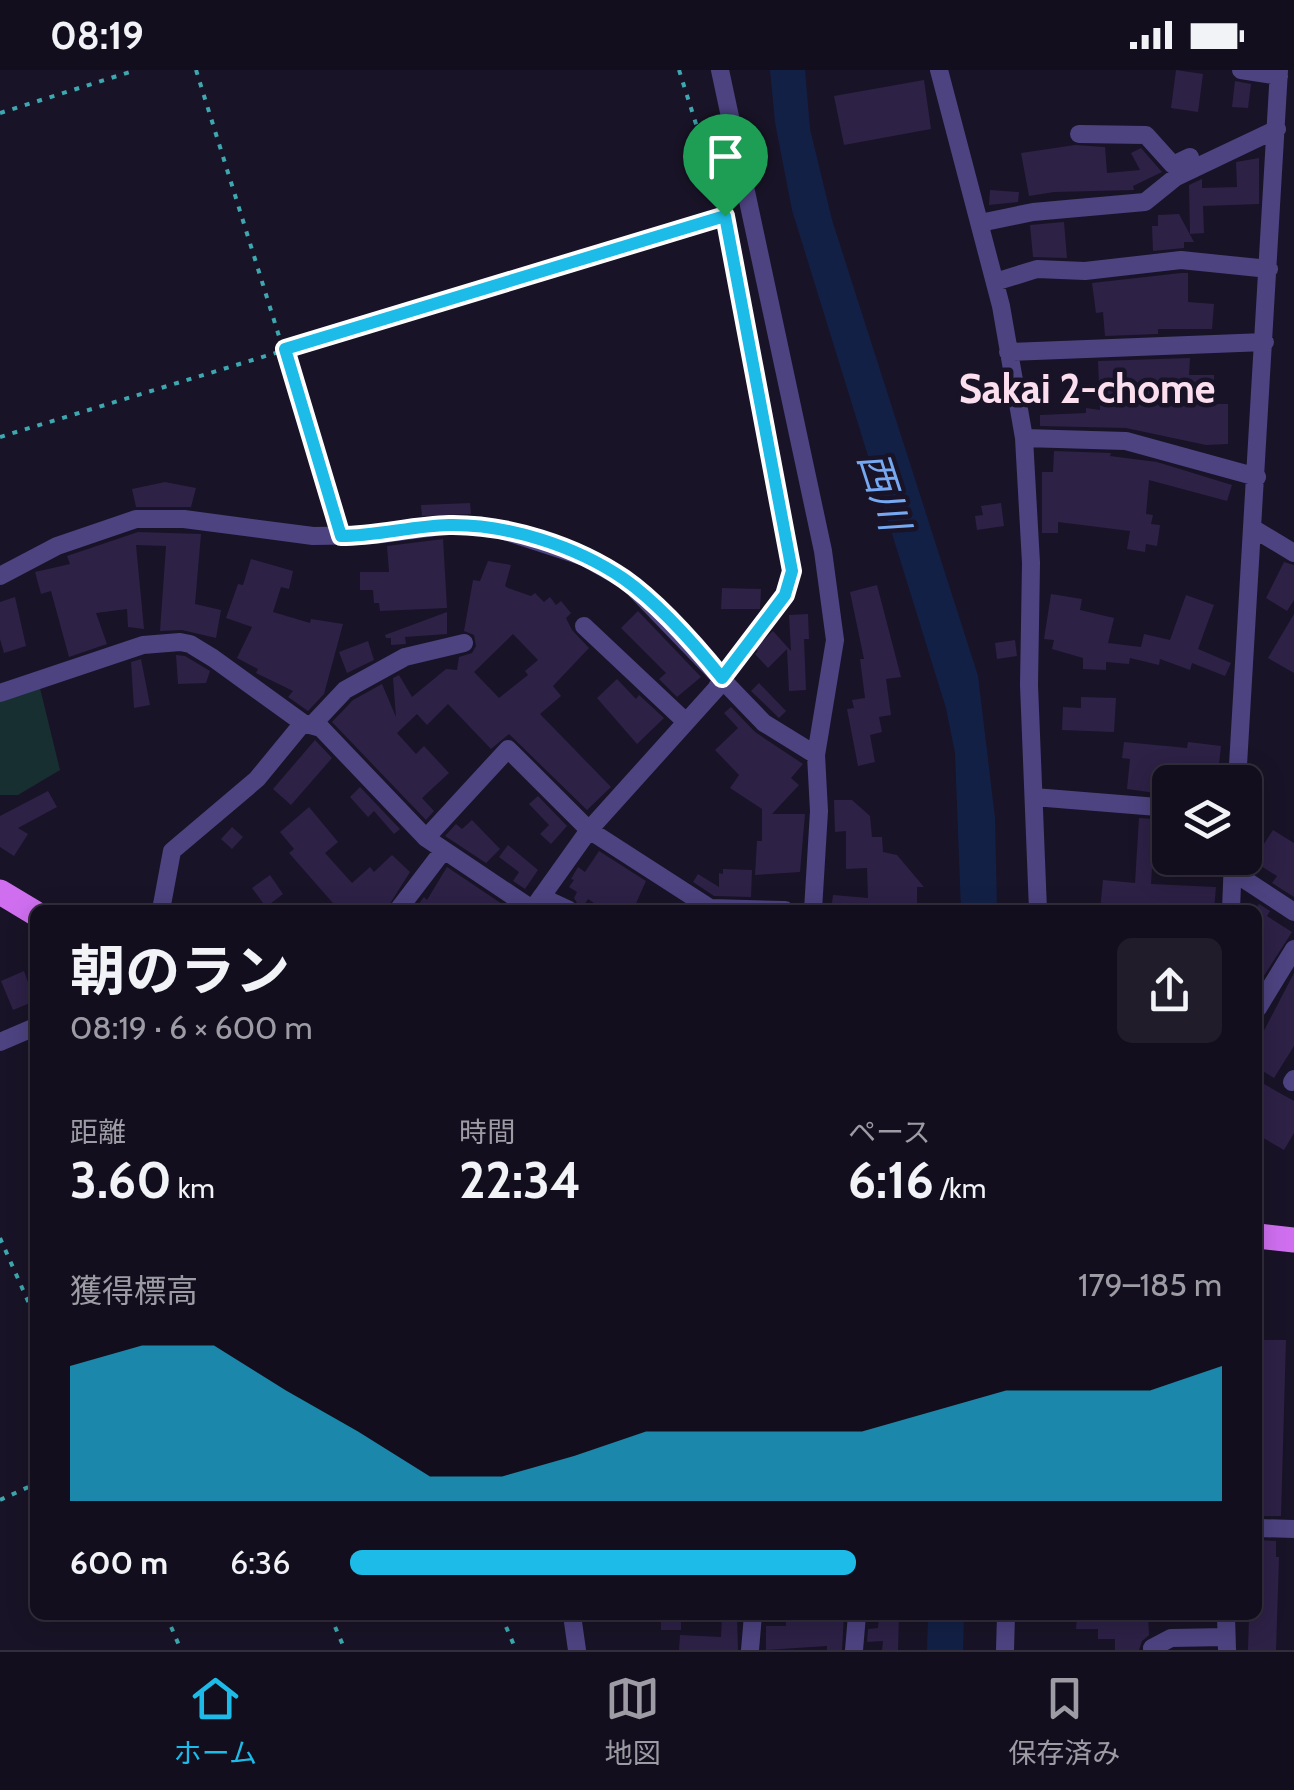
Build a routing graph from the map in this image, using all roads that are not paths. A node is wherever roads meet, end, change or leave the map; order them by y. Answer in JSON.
{"nodes":[{"id":1,"x":720,"y":70,"type":"edge"},
{"id":2,"x":939,"y":70,"type":"edge"},
{"id":3,"x":1242,"y":70,"type":"edge"},
{"id":4,"x":1279,"y":73,"type":"edge"},
{"id":5,"x":1277,"y":123,"type":"junction"},
{"id":6,"x":1079,"y":134,"type":"dead end"},
{"id":7,"x":1274,"y":179,"type":"junction"},
{"id":8,"x":1294,"y":191,"type":"edge"},
{"id":9,"x":980,"y":223,"type":"junction"},
{"id":10,"x":1269,"y":269,"type":"junction"},
{"id":11,"x":994,"y":282,"type":"junction"},
{"id":12,"x":1265,"y":342,"type":"junction"},
{"id":13,"x":1008,"y":352,"type":"junction"},
{"id":14,"x":1024,"y":438,"type":"junction"},
{"id":15,"x":1258,"y":477,"type":"junction"},
{"id":16,"x":1254,"y":529,"type":"junction"},
{"id":17,"x":1294,"y":554,"type":"edge"},
{"id":18,"x":0,"y":576,"type":"edge"},
{"id":19,"x":584,"y":626,"type":"dead end"},
{"id":20,"x":464,"y":643,"type":"dead end"},
{"id":21,"x":722,"y":678,"type":"junction"},
{"id":22,"x":0,"y":694,"type":"edge"},
{"id":23,"x":686,"y":722,"type":"junction"},
{"id":24,"x":308,"y":724,"type":"junction"},
{"id":25,"x":816,"y":755,"type":"junction"},
{"id":26,"x":1238,"y":765,"type":"edge"},
{"id":27,"x":1034,"y":796,"type":"junction"},
{"id":28,"x":1152,"y":806,"type":"edge"},
{"id":29,"x":589,"y":830,"type":"junction"},
{"id":30,"x":426,"y":838,"type":"junction"},
{"id":31,"x":443,"y":851,"type":"junction"},
{"id":32,"x":1233,"y":875,"type":"edge"},
{"id":33,"x":1246,"y":875,"type":"edge"},
{"id":34,"x":0,"y":892,"type":"edge"},
{"id":35,"x":161,"y":905,"type":"edge"},
{"id":36,"x":402,"y":905,"type":"edge"},
{"id":37,"x":535,"y":905,"type":"edge"},
{"id":38,"x":705,"y":905,"type":"edge"},
{"id":39,"x":814,"y":905,"type":"edge"},
{"id":40,"x":1038,"y":905,"type":"edge"},
{"id":41,"x":1231,"y":905,"type":"edge"},
{"id":42,"x":30,"y":911,"type":"edge"},
{"id":43,"x":1294,"y":912,"type":"edge"},
{"id":44,"x":1294,"y":949,"type":"edge"},
{"id":45,"x":1262,"y":1001,"type":"edge"},
{"id":46,"x":30,"y":1029,"type":"edge"},
{"id":47,"x":0,"y":1042,"type":"edge"},
{"id":48,"x":1262,"y":1236,"type":"edge"},
{"id":49,"x":1294,"y":1240,"type":"edge"},
{"id":50,"x":1262,"y":1528,"type":"edge"},
{"id":51,"x":1294,"y":1529,"type":"edge"},
{"id":52,"x":573,"y":1620,"type":"edge"},
{"id":53,"x":753,"y":1620,"type":"edge"},
{"id":54,"x":856,"y":1620,"type":"edge"},
{"id":55,"x":1006,"y":1620,"type":"edge"},
{"id":56,"x":1226,"y":1644,"type":"edge"},
{"id":57,"x":1152,"y":1648,"type":"edge"},
{"id":58,"x":577,"y":1650,"type":"edge"},
{"id":59,"x":750,"y":1650,"type":"edge"},
{"id":60,"x":854,"y":1650,"type":"edge"},
{"id":61,"x":1005,"y":1650,"type":"edge"}],
"edges":[{"from":1,"to":25,"type":"street"},
{"from":2,"to":9,"type":"street"},
{"from":3,"to":4,"type":"street"},
{"from":4,"to":5,"type":"street"},
{"from":5,"to":6,"type":"street"},
{"from":5,"to":7,"type":"street"},
{"from":5,"to":9,"type":"street"},
{"from":7,"to":8,"type":"street"},
{"from":7,"to":10,"type":"street"},
{"from":9,"to":11,"type":"street"},
{"from":10,"to":11,"type":"street"},
{"from":10,"to":12,"type":"street"},
{"from":11,"to":13,"type":"street"},
{"from":12,"to":13,"type":"street"},
{"from":12,"to":15,"type":"street"},
{"from":13,"to":14,"type":"street"},
{"from":14,"to":15,"type":"street"},
{"from":14,"to":27,"type":"street"},
{"from":15,"to":16,"type":"street"},
{"from":16,"to":17,"type":"street"},
{"from":16,"to":26,"type":"street"},
{"from":18,"to":21,"type":"street"},
{"from":19,"to":23,"type":"street"},
{"from":20,"to":24,"type":"street"},
{"from":21,"to":23,"type":"street"},
{"from":21,"to":25,"type":"street"},
{"from":22,"to":24,"type":"street"},
{"from":23,"to":29,"type":"street"},
{"from":24,"to":30,"type":"street"},
{"from":24,"to":35,"type":"street"},
{"from":25,"to":39,"type":"street"},
{"from":27,"to":28,"type":"street"},
{"from":27,"to":40,"type":"street"},
{"from":29,"to":30,"type":"street"},
{"from":29,"to":37,"type":"street"},
{"from":29,"to":38,"type":"street"},
{"from":30,"to":31,"type":"street"},
{"from":31,"to":36,"type":"street"},
{"from":31,"to":37,"type":"street"},
{"from":32,"to":41,"type":"street"},
{"from":33,"to":43,"type":"street"},
{"from":34,"to":42,"type":"main road"},
{"from":44,"to":45,"type":"street"},
{"from":46,"to":47,"type":"street"},
{"from":48,"to":49,"type":"main road"},
{"from":50,"to":51,"type":"street"},
{"from":52,"to":58,"type":"street"},
{"from":53,"to":59,"type":"street"},
{"from":54,"to":60,"type":"street"},
{"from":55,"to":61,"type":"street"},
{"from":56,"to":57,"type":"street"}]}
